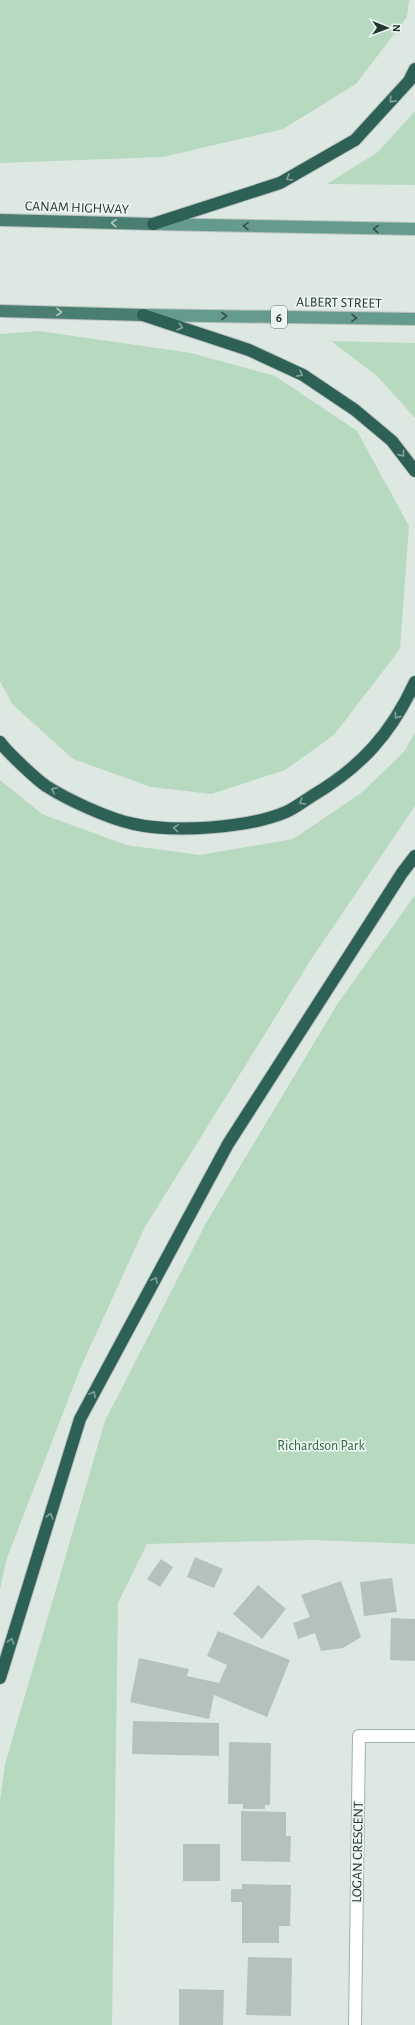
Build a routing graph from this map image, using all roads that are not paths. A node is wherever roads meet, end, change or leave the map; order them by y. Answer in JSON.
{"nodes":[{"id":1,"x":415,"y":69,"type":"edge"},
{"id":2,"x":0,"y":220,"type":"edge"},
{"id":3,"x":153,"y":224,"type":"junction"},
{"id":4,"x":415,"y":229,"type":"edge"},
{"id":5,"x":0,"y":311,"type":"edge"},
{"id":6,"x":143,"y":315,"type":"junction"},
{"id":7,"x":415,"y":319,"type":"edge"},
{"id":8,"x":415,"y":471,"type":"edge"},
{"id":9,"x":415,"y":682,"type":"edge"},
{"id":10,"x":0,"y":742,"type":"edge"},
{"id":11,"x":415,"y":856,"type":"edge"},
{"id":12,"x":0,"y":1678,"type":"edge"},
{"id":13,"x":415,"y":1736,"type":"edge"},
{"id":14,"x":355,"y":2025,"type":"edge"}],
"edges":[{"from":1,"to":3,"type":"highway","one_way":true},
{"from":3,"to":2,"type":"highway","name":"CANAM HIGHWAY","one_way":true},
{"from":4,"to":3,"type":"main road","one_way":true},
{"from":5,"to":6,"type":"highway","number":"6","one_way":true},
{"from":6,"to":7,"type":"main road","name":"ALBERT STREET","number":"6","one_way":true},
{"from":6,"to":8,"type":"highway","one_way":true},
{"from":9,"to":10,"type":"highway","one_way":true},
{"from":12,"to":11,"type":"highway","one_way":true},
{"from":13,"to":14,"type":"street","name":"LOGAN CRESCENT"}]}
